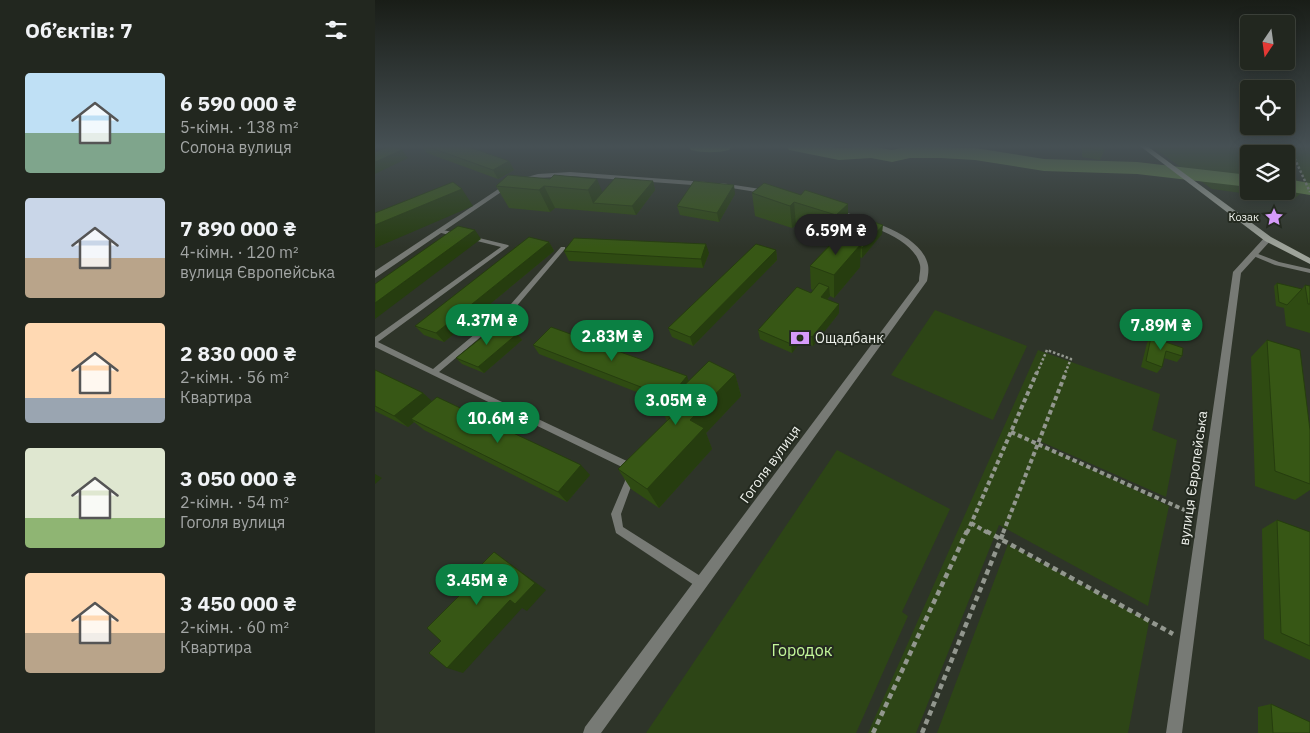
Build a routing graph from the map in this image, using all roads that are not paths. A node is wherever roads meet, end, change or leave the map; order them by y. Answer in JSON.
{"nodes":[{"id":1,"x":522,"y":180,"type":"edge"},
{"id":2,"x":675,"y":180,"type":"edge"},
{"id":3,"x":1186,"y":180,"type":"edge"},
{"id":4,"x":773,"y":193,"type":"edge"},
{"id":5,"x":823,"y":208,"type":"edge"},
{"id":6,"x":439,"y":231,"type":"junction"},
{"id":7,"x":1268,"y":239,"type":"junction"},
{"id":8,"x":507,"y":246,"type":"junction"},
{"id":9,"x":516,"y":246,"type":"edge"},
{"id":10,"x":554,"y":248,"type":"dead end"},
{"id":11,"x":1253,"y":254,"type":"junction"},
{"id":12,"x":1310,"y":261,"type":"edge"},
{"id":13,"x":1310,"y":271,"type":"edge"},
{"id":14,"x":375,"y":275,"type":"edge"},
{"id":15,"x":375,"y":343,"type":"edge"},
{"id":16,"x":433,"y":372,"type":"junction"},
{"id":17,"x":701,"y":583,"type":"junction"},
{"id":18,"x":591,"y":733,"type":"edge"},
{"id":19,"x":1174,"y":733,"type":"edge"}],
"edges":[{"from":1,"to":6,"type":"street"},
{"from":2,"to":4,"type":"street"},
{"from":3,"to":7,"type":"main road"},
{"from":5,"to":17,"type":"street","name":"Гоголя вулиця"},
{"from":6,"to":8,"type":"lane"},
{"from":6,"to":14,"type":"street"},
{"from":7,"to":11,"type":"street","name":"вулиця Європейська"},
{"from":7,"to":12,"type":"main road"},
{"from":8,"to":9,"type":"lane"},
{"from":8,"to":15,"type":"lane"},
{"from":10,"to":16,"type":"lane"},
{"from":11,"to":13,"type":"lane"},
{"from":11,"to":19,"type":"street","name":"вулиця Європейська"},
{"from":15,"to":16,"type":"lane"},
{"from":16,"to":17,"type":"lane"},
{"from":17,"to":18,"type":"street","name":"Гоголя вулиця"}]}
